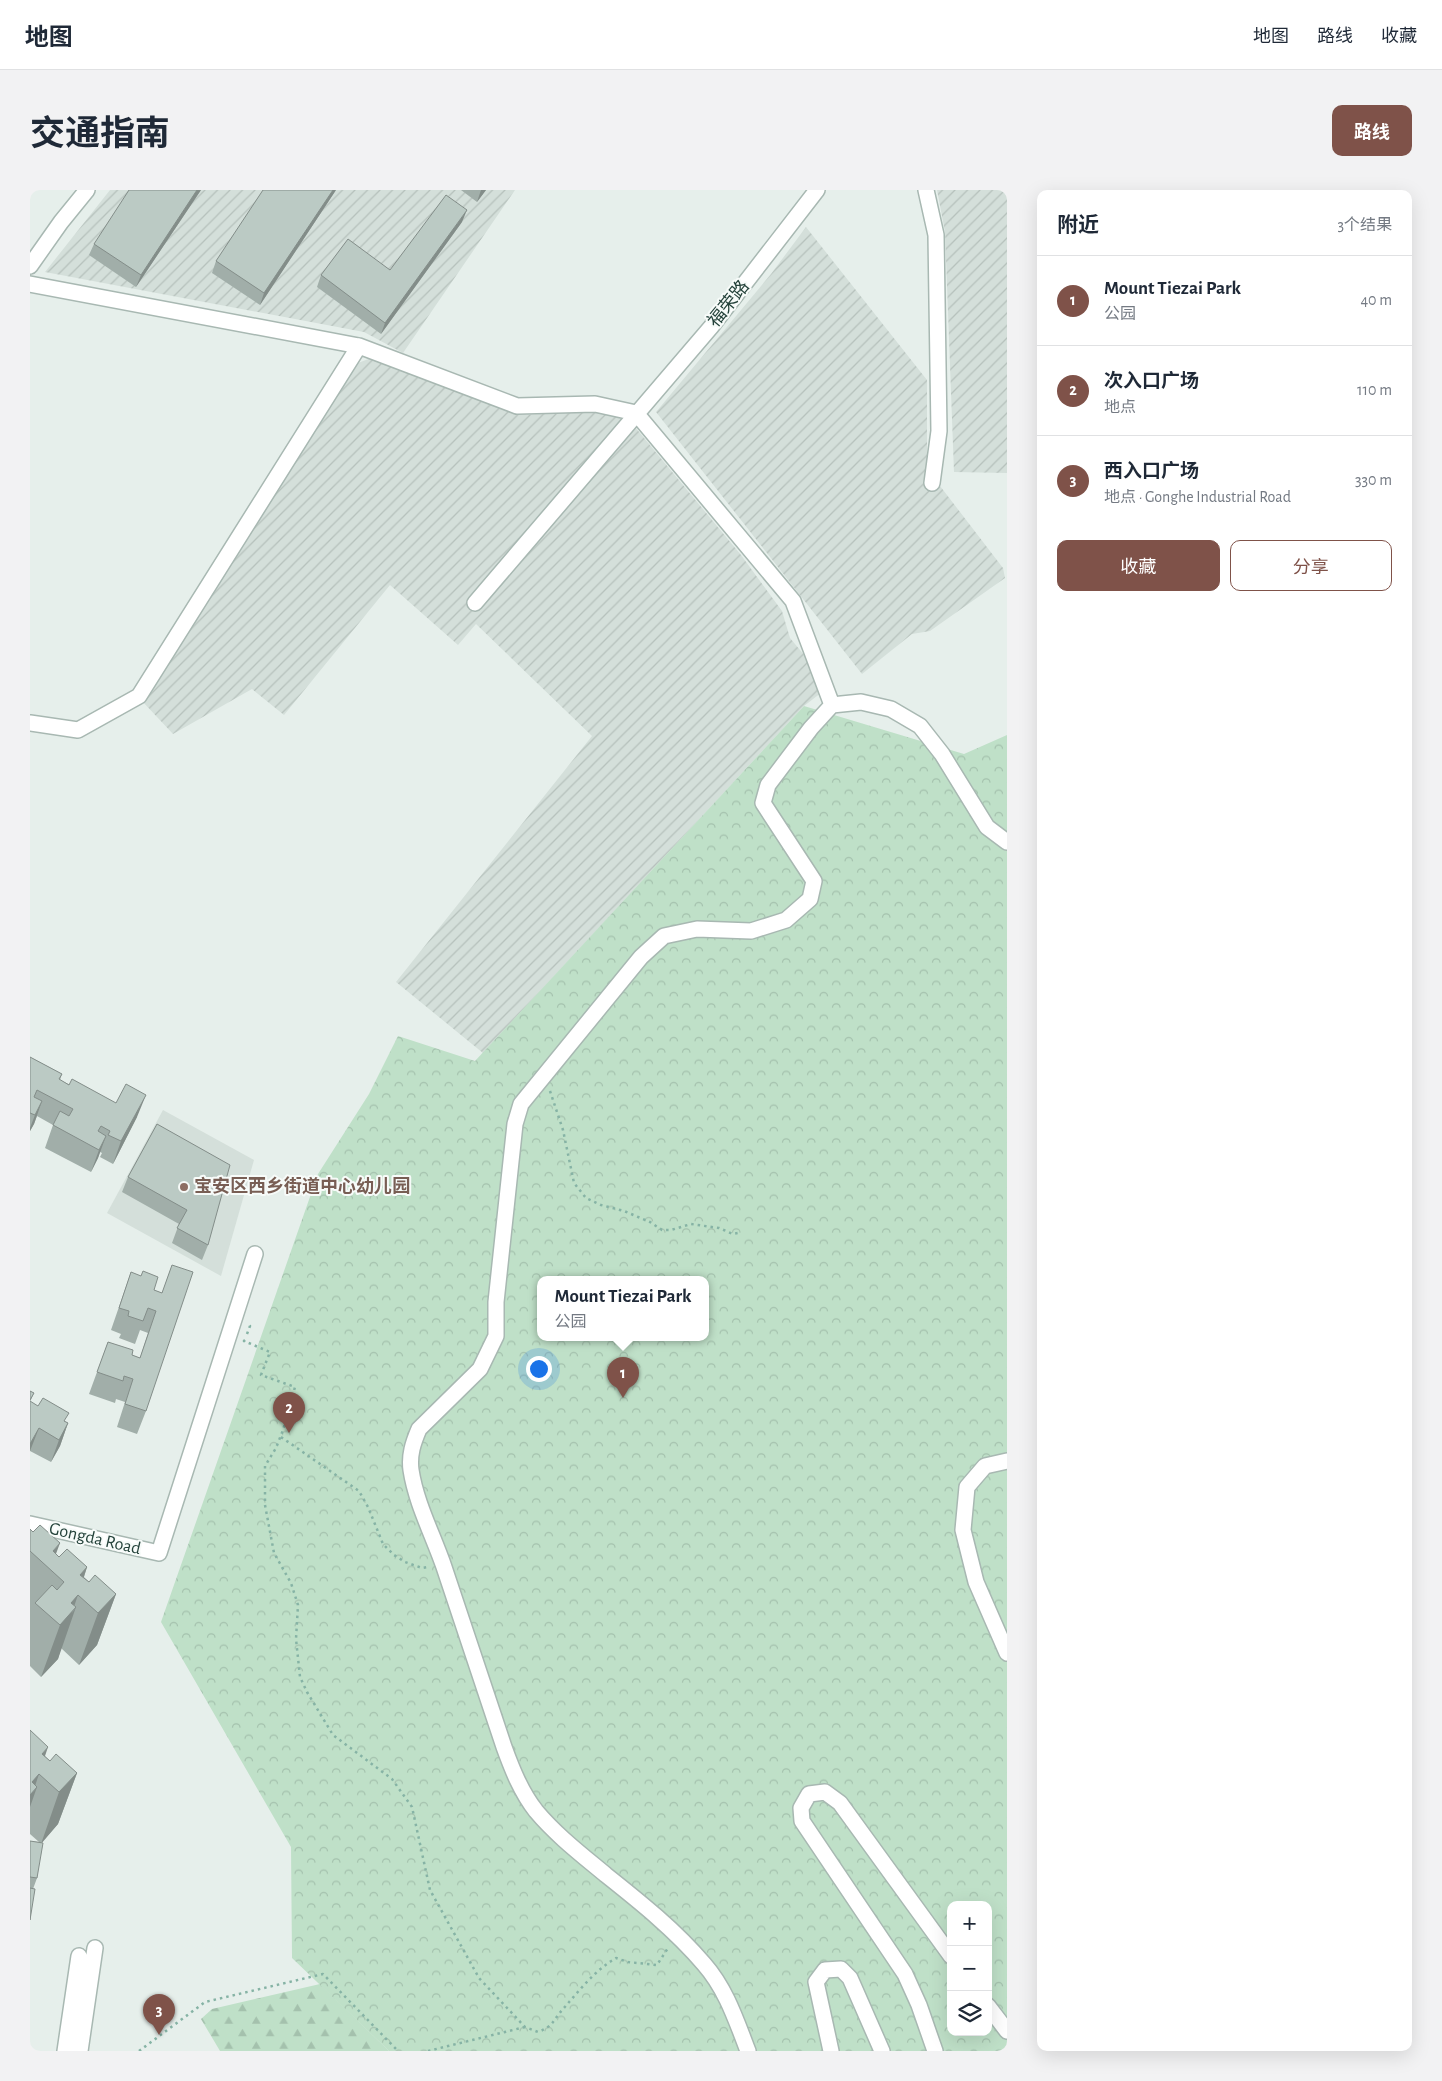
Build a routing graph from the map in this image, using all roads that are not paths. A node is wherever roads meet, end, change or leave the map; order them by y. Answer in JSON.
{"nodes":[{"id":1,"x":87,"y":190,"type":"edge"},
{"id":2,"x":817,"y":190,"type":"edge"},
{"id":3,"x":926,"y":190,"type":"edge"},
{"id":4,"x":30,"y":266,"type":"edge"},
{"id":5,"x":30,"y":284,"type":"edge"},
{"id":6,"x":359,"y":346,"type":"junction"},
{"id":7,"x":636,"y":413,"type":"junction"},
{"id":8,"x":932,"y":483,"type":"dead end"},
{"id":9,"x":475,"y":604,"type":"dead end"},
{"id":10,"x":832,"y":705,"type":"junction"},
{"id":11,"x":30,"y":723,"type":"edge"},
{"id":12,"x":1007,"y":842,"type":"edge"},
{"id":13,"x":255,"y":1254,"type":"dead end"},
{"id":14,"x":1007,"y":1461,"type":"edge"},
{"id":15,"x":30,"y":1524,"type":"edge"},
{"id":16,"x":1007,"y":1653,"type":"edge"},
{"id":17,"x":95,"y":1948,"type":"dead end"},
{"id":18,"x":947,"y":1950,"type":"edge"},
{"id":19,"x":78,"y":1956,"type":"dead end"},
{"id":20,"x":992,"y":2011,"type":"edge"},
{"id":21,"x":1007,"y":2031,"type":"edge"},
{"id":22,"x":65,"y":2051,"type":"edge"},
{"id":23,"x":80,"y":2051,"type":"edge"},
{"id":24,"x":748,"y":2051,"type":"edge"},
{"id":25,"x":831,"y":2051,"type":"edge"},
{"id":26,"x":882,"y":2051,"type":"edge"},
{"id":27,"x":935,"y":2051,"type":"edge"}],
"edges":[{"from":1,"to":4,"type":"street"},
{"from":2,"to":7,"type":"street","name":"福荣路"},
{"from":3,"to":8,"type":"street"},
{"from":5,"to":6,"type":"street"},
{"from":6,"to":7,"type":"street"},
{"from":6,"to":11,"type":"street"},
{"from":7,"to":9,"type":"street","name":"福荣路"},
{"from":7,"to":10,"type":"street"},
{"from":10,"to":12,"type":"street"},
{"from":10,"to":24,"type":"street"},
{"from":13,"to":15,"type":"street","name":"Gongda Road"},
{"from":14,"to":16,"type":"street"},
{"from":17,"to":23,"type":"street"},
{"from":18,"to":27,"type":"street"},
{"from":19,"to":22,"type":"street"},
{"from":20,"to":21,"type":"street"},
{"from":25,"to":26,"type":"street"}]}
